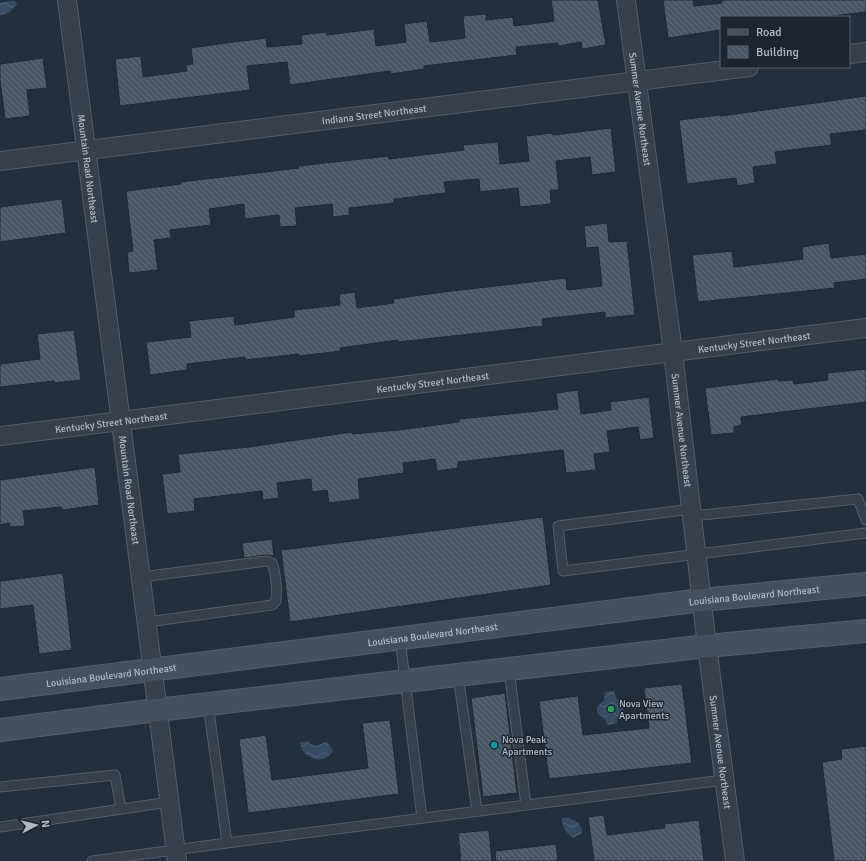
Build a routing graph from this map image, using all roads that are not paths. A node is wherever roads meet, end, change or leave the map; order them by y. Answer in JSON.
{"nodes":[{"id":1,"x":67,"y":0,"type":"edge"},
{"id":2,"x":626,"y":0,"type":"edge"},
{"id":3,"x":866,"y":52,"type":"edge"},
{"id":4,"x":850,"y":54,"type":"edge"},
{"id":5,"x":741,"y":68,"type":"edge"},
{"id":6,"x":636,"y":82,"type":"junction"},
{"id":7,"x":85,"y":151,"type":"junction"},
{"id":8,"x":0,"y":161,"type":"edge"},
{"id":9,"x":866,"y":328,"type":"edge"},
{"id":10,"x":673,"y":352,"type":"junction"},
{"id":11,"x":121,"y":422,"type":"junction"},
{"id":12,"x":0,"y":436,"type":"edge"},
{"id":13,"x":692,"y":513,"type":"junction"},
{"id":14,"x":866,"y":520,"type":"edge"},
{"id":15,"x":866,"y":533,"type":"edge"},
{"id":16,"x":697,"y":555,"type":"junction"},
{"id":17,"x":141,"y":577,"type":"junction"},
{"id":18,"x":866,"y":584,"type":"edge"},
{"id":19,"x":702,"y":600,"type":"junction"},
{"id":20,"x":147,"y":622,"type":"junction"},
{"id":21,"x":866,"y":631,"type":"edge"},
{"id":22,"x":400,"y":639,"type":"junction"},
{"id":23,"x":707,"y":646,"type":"junction"},
{"id":24,"x":509,"y":669,"type":"junction"},
{"id":25,"x":153,"y":670,"type":"junction"},
{"id":26,"x":458,"y":675,"type":"junction"},
{"id":27,"x":405,"y":680,"type":"junction"},
{"id":28,"x":0,"y":689,"type":"edge"},
{"id":29,"x":208,"y":704,"type":"junction"},
{"id":30,"x":157,"y":710,"type":"junction"},
{"id":31,"x":0,"y":730,"type":"edge"},
{"id":32,"x":724,"y":780,"type":"junction"},
{"id":33,"x":0,"y":787,"type":"edge"},
{"id":34,"x":170,"y":802,"type":"junction"},
{"id":35,"x":526,"y":805,"type":"junction"},
{"id":36,"x":121,"y":809,"type":"junction"},
{"id":37,"x":477,"y":811,"type":"junction"},
{"id":38,"x":422,"y":818,"type":"junction"},
{"id":39,"x":0,"y":827,"type":"edge"},
{"id":40,"x":227,"y":844,"type":"junction"},
{"id":41,"x":177,"y":856,"type":"edge"},
{"id":42,"x":92,"y":861,"type":"edge"},
{"id":43,"x":735,"y":861,"type":"edge"}],
"edges":[{"from":1,"to":7,"type":"street","name":"Mountain Road Northeast"},
{"from":2,"to":6,"type":"street","name":"Summer Avenue Northeast"},
{"from":3,"to":4,"type":"street"},
{"from":5,"to":6,"type":"street","name":"Indiana Street Northeast"},
{"from":6,"to":7,"type":"street","name":"Indiana Street Northeast"},
{"from":6,"to":10,"type":"street","name":"Summer Avenue Northeast"},
{"from":7,"to":8,"type":"street","name":"Indiana Street Northeast"},
{"from":7,"to":11,"type":"street","name":"Mountain Road Northeast"},
{"from":9,"to":10,"type":"street","name":"Kentucky Street Northeast"},
{"from":10,"to":11,"type":"street","name":"Kentucky Street Northeast"},
{"from":10,"to":13,"type":"street","name":"Summer Avenue Northeast"},
{"from":11,"to":12,"type":"street","name":"Kentucky Street Northeast"},
{"from":11,"to":17,"type":"street","name":"Mountain Road Northeast"},
{"from":13,"to":14,"type":"lane"},
{"from":13,"to":16,"type":"street","name":"Summer Avenue Northeast"},
{"from":13,"to":16,"type":"lane"},
{"from":15,"to":16,"type":"lane"},
{"from":16,"to":19,"type":"street","name":"Summer Avenue Northeast"},
{"from":17,"to":20,"type":"street","name":"Mountain Road Northeast"},
{"from":17,"to":20,"type":"lane"},
{"from":18,"to":19,"type":"main road","name":"Louisiana Boulevard Northeast"},
{"from":19,"to":22,"type":"main road","name":"Louisiana Boulevard Northeast"},
{"from":19,"to":23,"type":"street","name":"Summer Avenue Northeast"},
{"from":20,"to":25,"type":"street","name":"Mountain Road Northeast"},
{"from":21,"to":23,"type":"main road"},
{"from":22,"to":25,"type":"main road","name":"Louisiana Boulevard Northeast"},
{"from":22,"to":27,"type":"lane"},
{"from":23,"to":24,"type":"main road"},
{"from":23,"to":32,"type":"street","name":"Summer Avenue Northeast"},
{"from":24,"to":26,"type":"main road"},
{"from":24,"to":35,"type":"lane"},
{"from":25,"to":28,"type":"main road","name":"Louisiana Boulevard Northeast"},
{"from":25,"to":30,"type":"street","name":"Mountain Road Northeast"},
{"from":26,"to":27,"type":"main road"},
{"from":26,"to":37,"type":"lane"},
{"from":27,"to":29,"type":"main road"},
{"from":27,"to":38,"type":"lane"},
{"from":29,"to":30,"type":"main road"},
{"from":29,"to":40,"type":"lane"},
{"from":30,"to":31,"type":"main road"},
{"from":30,"to":34,"type":"street","name":"Mountain Road Northeast"},
{"from":32,"to":35,"type":"lane"},
{"from":32,"to":43,"type":"street","name":"Summer Avenue Northeast"},
{"from":33,"to":36,"type":"lane"},
{"from":34,"to":36,"type":"lane"},
{"from":34,"to":41,"type":"street","name":"Mountain Road Northeast"},
{"from":35,"to":37,"type":"lane"},
{"from":36,"to":39,"type":"lane"},
{"from":37,"to":38,"type":"lane"},
{"from":38,"to":40,"type":"lane"},
{"from":40,"to":41,"type":"lane"},
{"from":41,"to":42,"type":"lane"}]}
